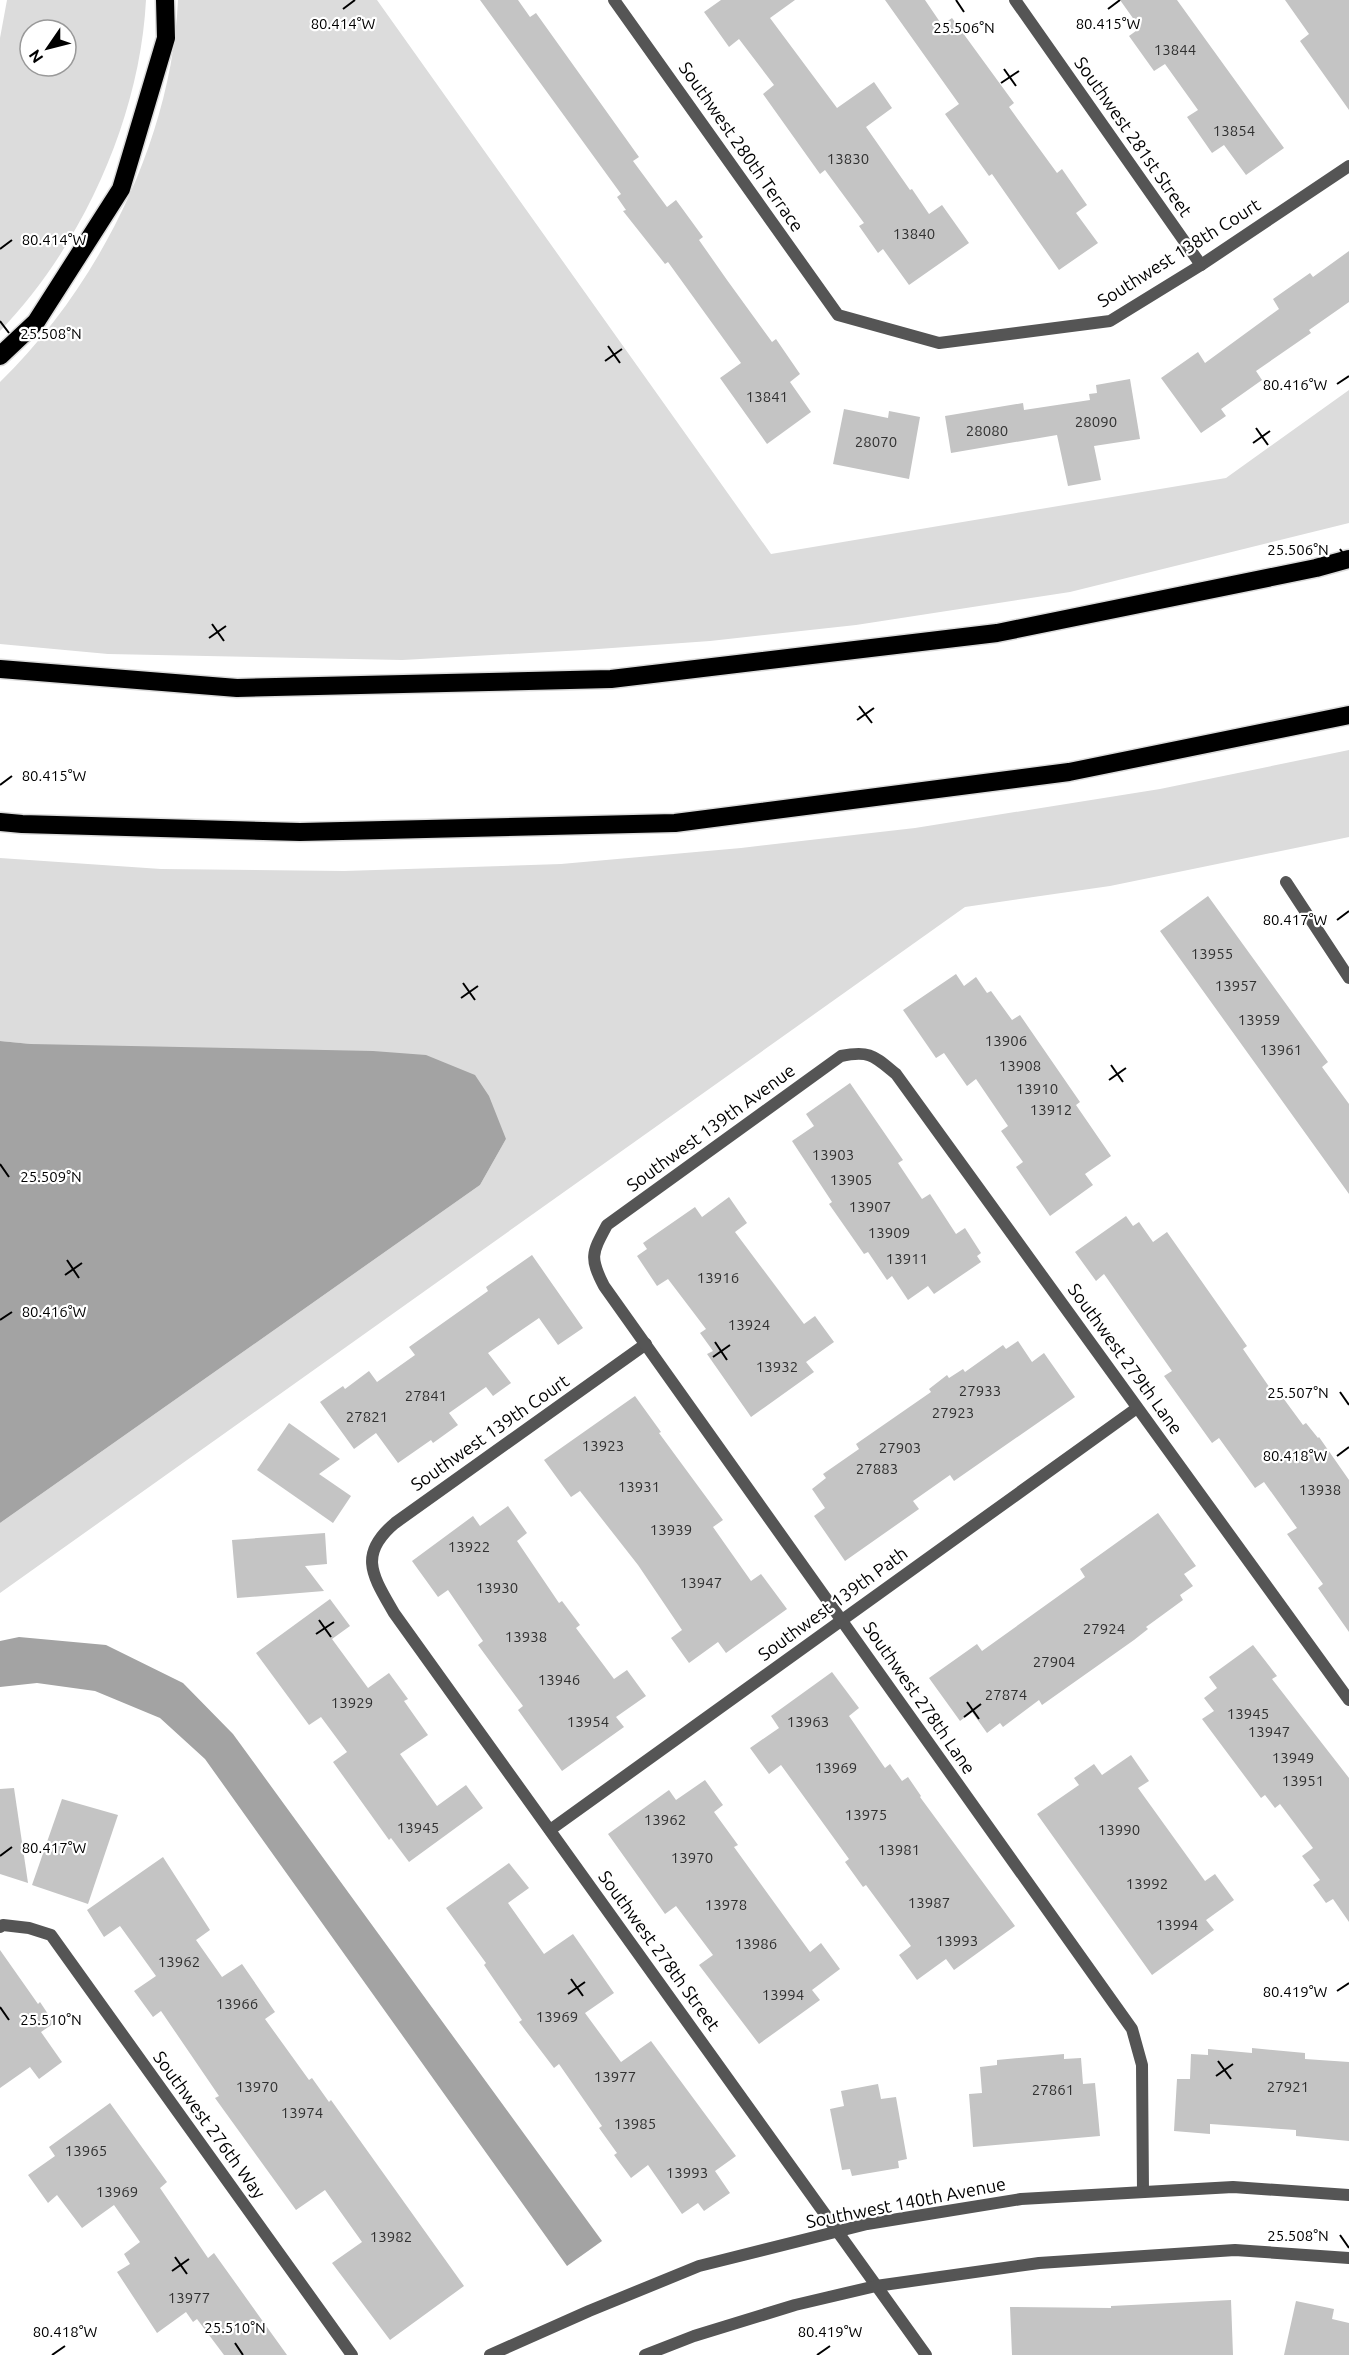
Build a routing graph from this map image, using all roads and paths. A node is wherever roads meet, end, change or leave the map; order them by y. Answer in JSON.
{"nodes":[{"id":1,"x":165,"y":0,"type":"edge"},
{"id":2,"x":614,"y":0,"type":"edge"},
{"id":3,"x":1015,"y":0,"type":"edge"},
{"id":4,"x":1349,"y":166,"type":"edge"},
{"id":5,"x":1201,"y":265,"type":"junction"},
{"id":6,"x":838,"y":315,"type":"joint"},
{"id":7,"x":0,"y":356,"type":"edge"},
{"id":8,"x":1349,"y":559,"type":"edge"},
{"id":9,"x":0,"y":669,"type":"edge"},
{"id":10,"x":1349,"y":715,"type":"edge"},
{"id":11,"x":0,"y":822,"type":"edge"},
{"id":12,"x":1286,"y":882,"type":"dead end"},
{"id":13,"x":1349,"y":978,"type":"edge"},
{"id":14,"x":860,"y":1052,"type":"joint"},
{"id":15,"x":594,"y":1248,"type":"joint"},
{"id":16,"x":646,"y":1344,"type":"junction"},
{"id":17,"x":1137,"y":1408,"type":"junction"},
{"id":18,"x":371,"y":1563,"type":"joint"},
{"id":19,"x":842,"y":1620,"type":"junction"},
{"id":20,"x":1349,"y":1700,"type":"edge"},
{"id":21,"x":550,"y":1830,"type":"junction"},
{"id":22,"x":0,"y":1927,"type":"edge"},
{"id":23,"x":1143,"y":2192,"type":"junction"},
{"id":24,"x":1349,"y":2195,"type":"edge"},
{"id":25,"x":836,"y":2232,"type":"junction"},
{"id":26,"x":1349,"y":2258,"type":"edge"},
{"id":27,"x":876,"y":2286,"type":"junction"},
{"id":28,"x":352,"y":2355,"type":"edge"},
{"id":29,"x":490,"y":2355,"type":"edge"},
{"id":30,"x":645,"y":2355,"type":"edge"},
{"id":31,"x":926,"y":2355,"type":"edge"}],
"edges":[{"from":1,"to":7,"type":"highway"},
{"from":2,"to":6,"type":"street","name":"Southwest 280th Terrace"},
{"from":3,"to":5,"type":"street","name":"Southwest 281st Street"},
{"from":4,"to":5,"type":"street","name":"Southwest 138th Court"},
{"from":5,"to":6,"type":"street","name":"Southwest 138th Court"},
{"from":8,"to":9,"type":"highway"},
{"from":10,"to":11,"type":"highway"},
{"from":12,"to":13,"type":"street"},
{"from":14,"to":15,"type":"street","name":"Southwest 139th Avenue"},
{"from":14,"to":17,"type":"street","name":"Southwest 279th Lane"},
{"from":15,"to":16,"type":"street","name":"Southwest 278th Lane"},
{"from":16,"to":18,"type":"street","name":"Southwest 139th Court"},
{"from":16,"to":19,"type":"street","name":"Southwest 278th Lane"},
{"from":17,"to":19,"type":"street","name":"Southwest 139th Path"},
{"from":17,"to":20,"type":"street","name":"Southwest 279th Lane"},
{"from":18,"to":21,"type":"street","name":"Southwest 278th Street"},
{"from":19,"to":21,"type":"street","name":"Southwest 139th Path"},
{"from":19,"to":23,"type":"street","name":"Southwest 278th Lane"},
{"from":21,"to":25,"type":"street","name":"Southwest 278th Street"},
{"from":22,"to":28,"type":"street","name":"Southwest 276th Way"},
{"from":23,"to":24,"type":"street","name":"Southwest 140th Avenue"},
{"from":23,"to":25,"type":"street","name":"Southwest 140th Avenue"},
{"from":25,"to":27,"type":"street","name":"Southwest 278th Street"},
{"from":25,"to":29,"type":"street","name":"Southwest 140th Avenue"},
{"from":26,"to":27,"type":"street"},
{"from":27,"to":30,"type":"street"},
{"from":27,"to":31,"type":"street","name":"Southwest 278th Street"}]}
